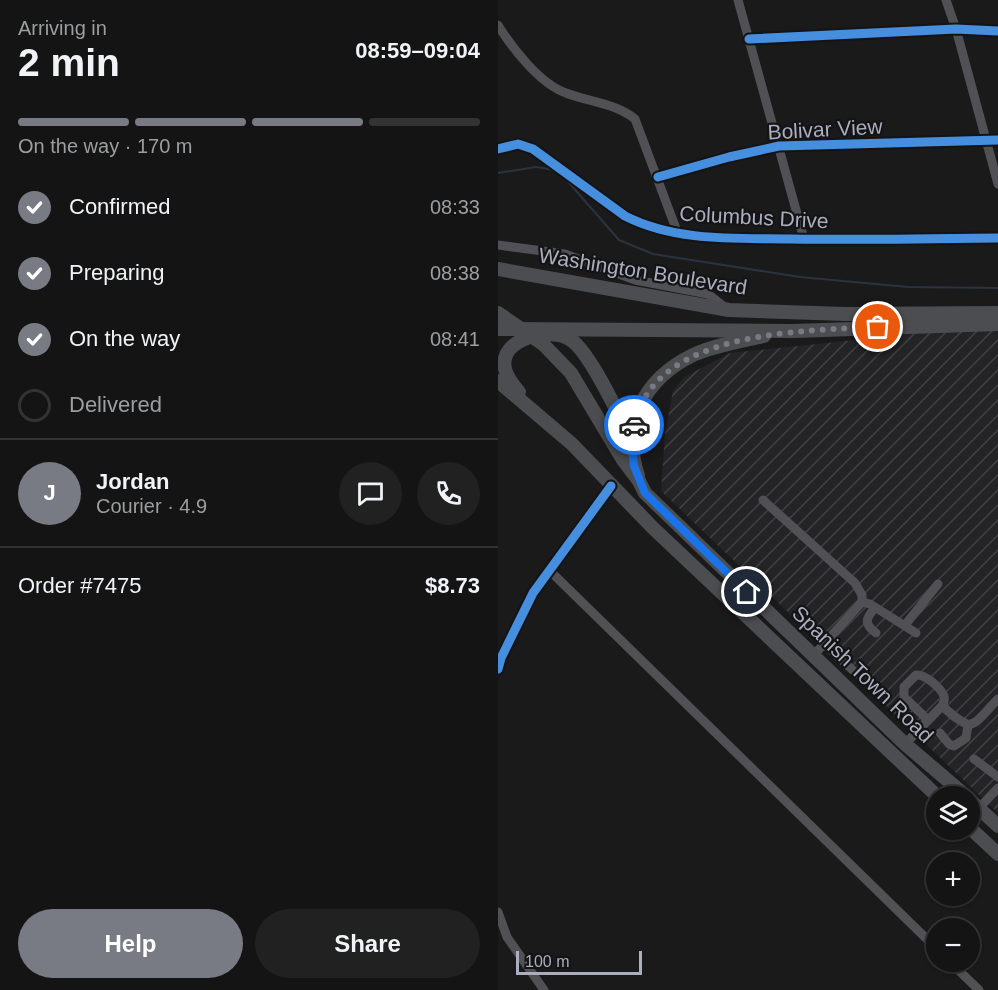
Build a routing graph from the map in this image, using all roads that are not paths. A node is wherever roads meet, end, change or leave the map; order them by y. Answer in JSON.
{"nodes":[{"id":1,"x":738,"y":0,"type":"edge"},
{"id":2,"x":946,"y":0,"type":"edge"},
{"id":3,"x":498,"y":25,"type":"edge"},
{"id":4,"x":956,"y":29,"type":"junction"},
{"id":5,"x":998,"y":31,"type":"edge"},
{"id":6,"x":749,"y":39,"type":"junction"},
{"id":7,"x":998,"y":140,"type":"edge"},
{"id":8,"x":985,"y":141,"type":"junction"},
{"id":9,"x":779,"y":146,"type":"junction"},
{"id":10,"x":498,"y":149,"type":"edge"},
{"id":11,"x":658,"y":177,"type":"junction"},
{"id":12,"x":998,"y":184,"type":"edge"},
{"id":13,"x":678,"y":234,"type":"junction"},
{"id":14,"x":998,"y":238,"type":"edge"},
{"id":15,"x":804,"y":239,"type":"junction"},
{"id":16,"x":498,"y":245,"type":"edge"},
{"id":17,"x":498,"y":269,"type":"edge"},
{"id":18,"x":729,"y":310,"type":"junction"},
{"id":19,"x":498,"y":313,"type":"edge"},
{"id":20,"x":998,"y":313,"type":"edge"},
{"id":21,"x":998,"y":324,"type":"edge"},
{"id":22,"x":498,"y":329,"type":"edge"},
{"id":23,"x":794,"y":331,"type":"junction"},
{"id":24,"x":498,"y":381,"type":"edge"},
{"id":25,"x":538,"y":414,"type":"junction"},
{"id":26,"x":632,"y":442,"type":"junction"},
{"id":27,"x":639,"y":481,"type":"junction"},
{"id":28,"x":611,"y":486,"type":"junction"},
{"id":29,"x":763,"y":500,"type":"dead end"},
{"id":30,"x":550,"y":571,"type":"junction"},
{"id":31,"x":938,"y":584,"type":"dead end"},
{"id":32,"x":862,"y":602,"type":"junction"},
{"id":33,"x":875,"y":608,"type":"junction"},
{"id":34,"x":905,"y":625,"type":"junction"},
{"id":35,"x":876,"y":633,"type":"dead end"},
{"id":36,"x":916,"y":633,"type":"dead end"},
{"id":37,"x":824,"y":644,"type":"junction"},
{"id":38,"x":817,"y":660,"type":"junction"},
{"id":39,"x":498,"y":669,"type":"edge"},
{"id":40,"x":808,"y":673,"type":"junction"},
{"id":41,"x":857,"y":674,"type":"dead end"},
{"id":42,"x":998,"y":699,"type":"edge"},
{"id":43,"x":942,"y":706,"type":"junction"},
{"id":44,"x":928,"y":720,"type":"junction"},
{"id":45,"x":968,"y":725,"type":"junction"},
{"id":46,"x":940,"y":734,"type":"dead end"},
{"id":47,"x":905,"y":744,"type":"junction"},
{"id":48,"x":974,"y":759,"type":"dead end"},
{"id":49,"x":998,"y":777,"type":"edge"},
{"id":50,"x":927,"y":786,"type":"edge"},
{"id":51,"x":950,"y":786,"type":"edge"},
{"id":52,"x":998,"y":788,"type":"edge"},
{"id":53,"x":980,"y":799,"type":"edge"},
{"id":54,"x":980,"y":812,"type":"edge"},
{"id":55,"x":998,"y":826,"type":"edge"},
{"id":56,"x":980,"y":837,"type":"edge"},
{"id":57,"x":998,"y":854,"type":"edge"},
{"id":58,"x":498,"y":912,"type":"edge"},
{"id":59,"x":926,"y":938,"type":"edge"},
{"id":60,"x":960,"y":972,"type":"edge"},
{"id":61,"x":544,"y":990,"type":"edge"},
{"id":62,"x":979,"y":990,"type":"edge"}],
"edges":[{"from":1,"to":6,"type":"street","name":"Columbus Drive"},
{"from":2,"to":4,"type":"street"},
{"from":3,"to":11,"type":"street"},
{"from":4,"to":5,"type":"street"},
{"from":4,"to":6,"type":"street"},
{"from":4,"to":8,"type":"street"},
{"from":6,"to":9,"type":"street","name":"Columbus Drive"},
{"from":7,"to":8,"type":"street","name":"Bolivar View"},
{"from":8,"to":9,"type":"street","name":"Bolivar View"},
{"from":8,"to":12,"type":"street"},
{"from":9,"to":11,"type":"street","name":"Bolivar View"},
{"from":9,"to":15,"type":"street","name":"Columbus Drive"},
{"from":10,"to":13,"type":"street","name":"Columbus Drive"},
{"from":11,"to":13,"type":"street"},
{"from":13,"to":15,"type":"street","name":"Columbus Drive"},
{"from":14,"to":15,"type":"street","name":"Columbus Drive"},
{"from":16,"to":18,"type":"street"},
{"from":17,"to":18,"type":"highway","name":"Washington Boulevard"},
{"from":18,"to":20,"type":"highway","name":"Washington Boulevard"},
{"from":19,"to":27,"type":"highway","name":"Spanish Town Road","bridge":true},
{"from":21,"to":23,"type":"highway","name":"Washington Boulevard"},
{"from":22,"to":23,"type":"highway","name":"Washington Boulevard"},
{"from":23,"to":26,"type":"highway"},
{"from":24,"to":25,"type":"highway","name":"Spanish Town Road"},
{"from":25,"to":26,"type":"highway"},
{"from":25,"to":28,"type":"highway","name":"Spanish Town Road"},
{"from":26,"to":27,"type":"highway"},
{"from":27,"to":38,"type":"highway","name":"Spanish Town Road"},
{"from":28,"to":30,"type":"street"},
{"from":28,"to":40,"type":"highway","name":"Spanish Town Road"},
{"from":29,"to":32,"type":"street"},
{"from":30,"to":39,"type":"street"},
{"from":30,"to":59,"type":"street"},
{"from":31,"to":34,"type":"street"},
{"from":32,"to":33,"type":"street"},
{"from":32,"to":37,"type":"street"},
{"from":33,"to":34,"type":"street"},
{"from":33,"to":35,"type":"street"},
{"from":34,"to":36,"type":"street"},
{"from":37,"to":38,"type":"street"},
{"from":37,"to":41,"type":"street"},
{"from":38,"to":40,"type":"highway"},
{"from":38,"to":47,"type":"highway","name":"Spanish Town Road"},
{"from":40,"to":50,"type":"highway","name":"Spanish Town Road"},
{"from":42,"to":45,"type":"street"},
{"from":43,"to":44,"type":"street"},
{"from":43,"to":44,"type":"street"},
{"from":43,"to":45,"type":"street"},
{"from":44,"to":47,"type":"street"},
{"from":45,"to":46,"type":"street"},
{"from":47,"to":51,"type":"highway","name":"Spanish Town Road"},
{"from":48,"to":49,"type":"street"},
{"from":52,"to":53,"type":"street"},
{"from":54,"to":55,"type":"highway","name":"Spanish Town Road"},
{"from":56,"to":57,"type":"highway"},
{"from":58,"to":61,"type":"street"},
{"from":60,"to":62,"type":"street"}]}
